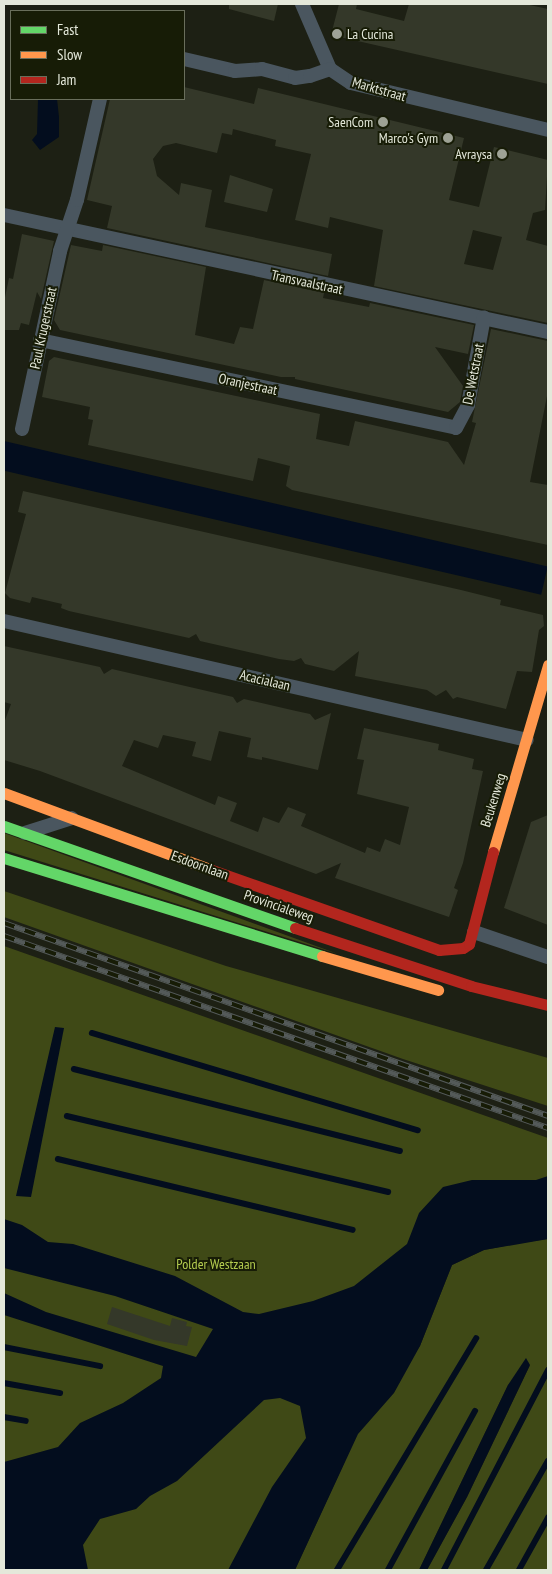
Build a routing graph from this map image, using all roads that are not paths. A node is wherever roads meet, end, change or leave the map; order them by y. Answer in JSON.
{"nodes":[{"id":1,"x":302,"y":4,"type":"edge"},
{"id":2,"x":185,"y":59,"type":"edge"},
{"id":3,"x":330,"y":69,"type":"junction"},
{"id":4,"x":100,"y":100,"type":"edge"},
{"id":5,"x":548,"y":130,"type":"edge"},
{"id":6,"x":4,"y":215,"type":"edge"},
{"id":7,"x":67,"y":229,"type":"junction"},
{"id":8,"x":484,"y":317,"type":"junction"},
{"id":9,"x":548,"y":332,"type":"edge"},
{"id":10,"x":40,"y":340,"type":"junction"},
{"id":11,"x":456,"y":428,"type":"joint"},
{"id":12,"x":22,"y":429,"type":"dead end"},
{"id":13,"x":4,"y":622,"type":"edge"},
{"id":14,"x":548,"y":666,"type":"edge"},
{"id":15,"x":527,"y":740,"type":"junction"},
{"id":16,"x":4,"y":793,"type":"edge"},
{"id":17,"x":72,"y":818,"type":"junction"},
{"id":18,"x":4,"y":826,"type":"edge"},
{"id":19,"x":25,"y":833,"type":"junction"},
{"id":20,"x":4,"y":858,"type":"edge"},
{"id":21,"x":472,"y":938,"type":"junction"},
{"id":22,"x":548,"y":956,"type":"edge"},
{"id":23,"x":454,"y":994,"type":"dead end"},
{"id":24,"x":548,"y":1005,"type":"edge"}],
"edges":[{"from":1,"to":3,"type":"street"},
{"from":2,"to":3,"type":"street"},
{"from":3,"to":5,"type":"street","name":"Marktstraat"},
{"from":4,"to":7,"type":"street"},
{"from":6,"to":7,"type":"street","name":"Transvaalstraat"},
{"from":7,"to":8,"type":"street","name":"Transvaalstraat"},
{"from":7,"to":10,"type":"street","name":"Paul Krugerstraat"},
{"from":8,"to":9,"type":"street","name":"Transvaalstraat"},
{"from":8,"to":11,"type":"street","name":"De Wetstraat"},
{"from":10,"to":11,"type":"street","name":"Oranjestraat"},
{"from":10,"to":12,"type":"street","name":"Paul Krugerstraat"},
{"from":13,"to":15,"type":"street","name":"Acacialaan"},
{"from":14,"to":15,"type":"main road","name":"Beukenweg"},
{"from":15,"to":21,"type":"main road","name":"Beukenweg"},
{"from":16,"to":17,"type":"main road","name":"Esdoornlaan"},
{"from":17,"to":19,"type":"street"},
{"from":17,"to":21,"type":"main road","name":"Esdoornlaan"},
{"from":18,"to":19,"type":"main road","name":"Provincialeweg"},
{"from":19,"to":24,"type":"main road","name":"Provincialeweg"},
{"from":20,"to":23,"type":"main road"},
{"from":21,"to":22,"type":"street"}]}
